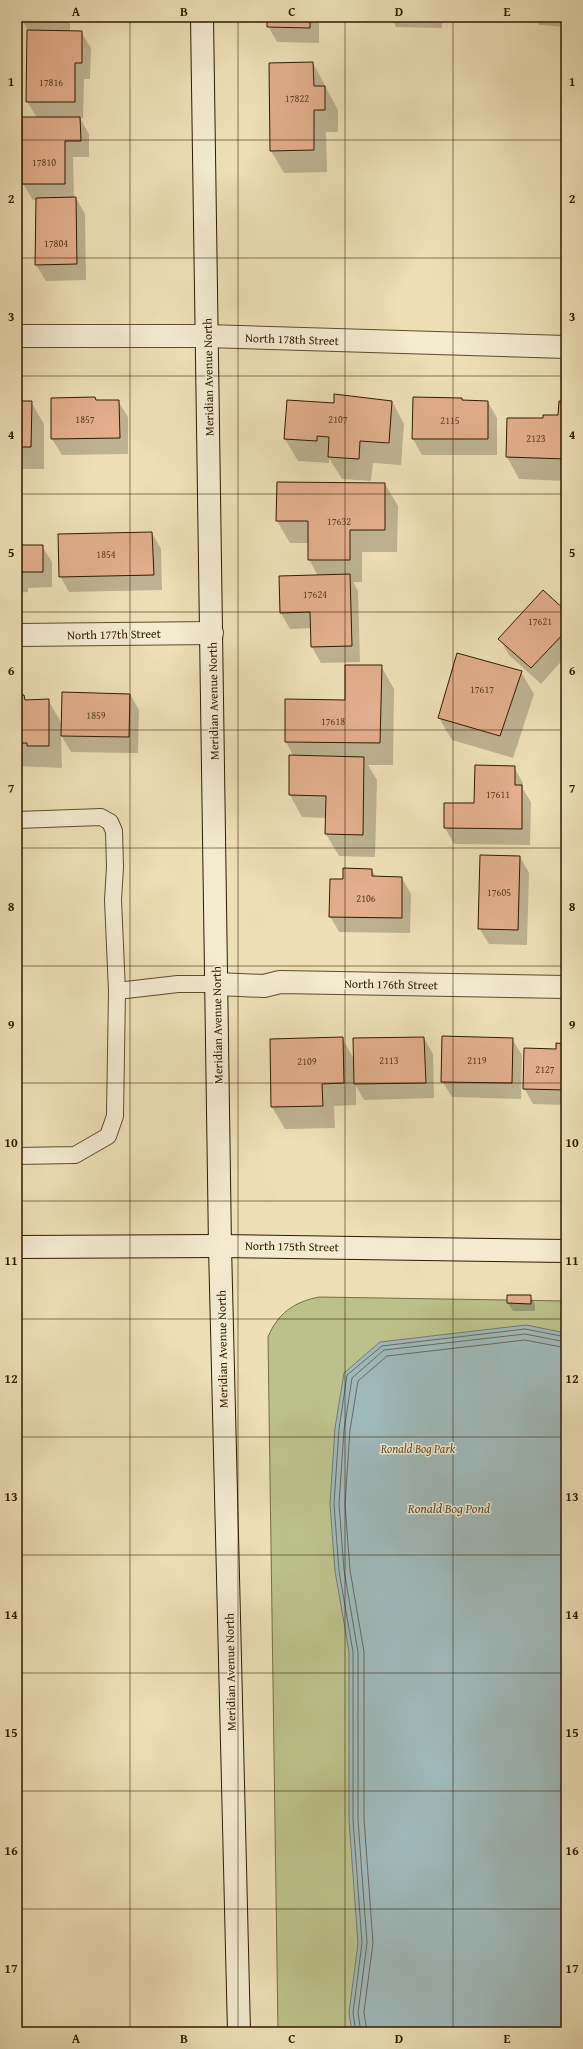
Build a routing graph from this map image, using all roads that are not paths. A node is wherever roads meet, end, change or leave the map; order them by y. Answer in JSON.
{"nodes":[{"id":1,"x":202,"y":17,"type":"edge"},
{"id":2,"x":17,"y":336,"type":"edge"},
{"id":3,"x":208,"y":336,"type":"junction"},
{"id":4,"x":566,"y":347,"type":"edge"},
{"id":5,"x":212,"y":633,"type":"junction"},
{"id":6,"x":17,"y":635,"type":"edge"},
{"id":7,"x":17,"y":820,"type":"edge"},
{"id":8,"x":217,"y":984,"type":"junction"},
{"id":9,"x":566,"y":987,"type":"edge"},
{"id":10,"x":117,"y":991,"type":"junction"},
{"id":11,"x":17,"y":1156,"type":"edge"},
{"id":12,"x":220,"y":1246,"type":"junction"},
{"id":13,"x":17,"y":1247,"type":"edge"},
{"id":14,"x":566,"y":1251,"type":"edge"},
{"id":15,"x":239,"y":2032,"type":"edge"}],
"edges":[{"from":1,"to":3,"type":"street","name":"Meridian Avenue North"},
{"from":2,"to":3,"type":"street","name":"North 178th Street"},
{"from":3,"to":4,"type":"street","name":"North 178th Street"},
{"from":3,"to":5,"type":"street","name":"Meridian Avenue North"},
{"from":5,"to":6,"type":"street","name":"North 177th Street"},
{"from":5,"to":8,"type":"street","name":"Meridian Avenue North"},
{"from":7,"to":10,"type":"lane"},
{"from":8,"to":9,"type":"street","name":"North 176th Street"},
{"from":8,"to":10,"type":"lane"},
{"from":8,"to":12,"type":"street","name":"Meridian Avenue North"},
{"from":10,"to":11,"type":"lane"},
{"from":12,"to":13,"type":"street","name":"North 175th Street"},
{"from":12,"to":14,"type":"street","name":"North 175th Street"},
{"from":12,"to":15,"type":"street","name":"Meridian Avenue North"}]}
